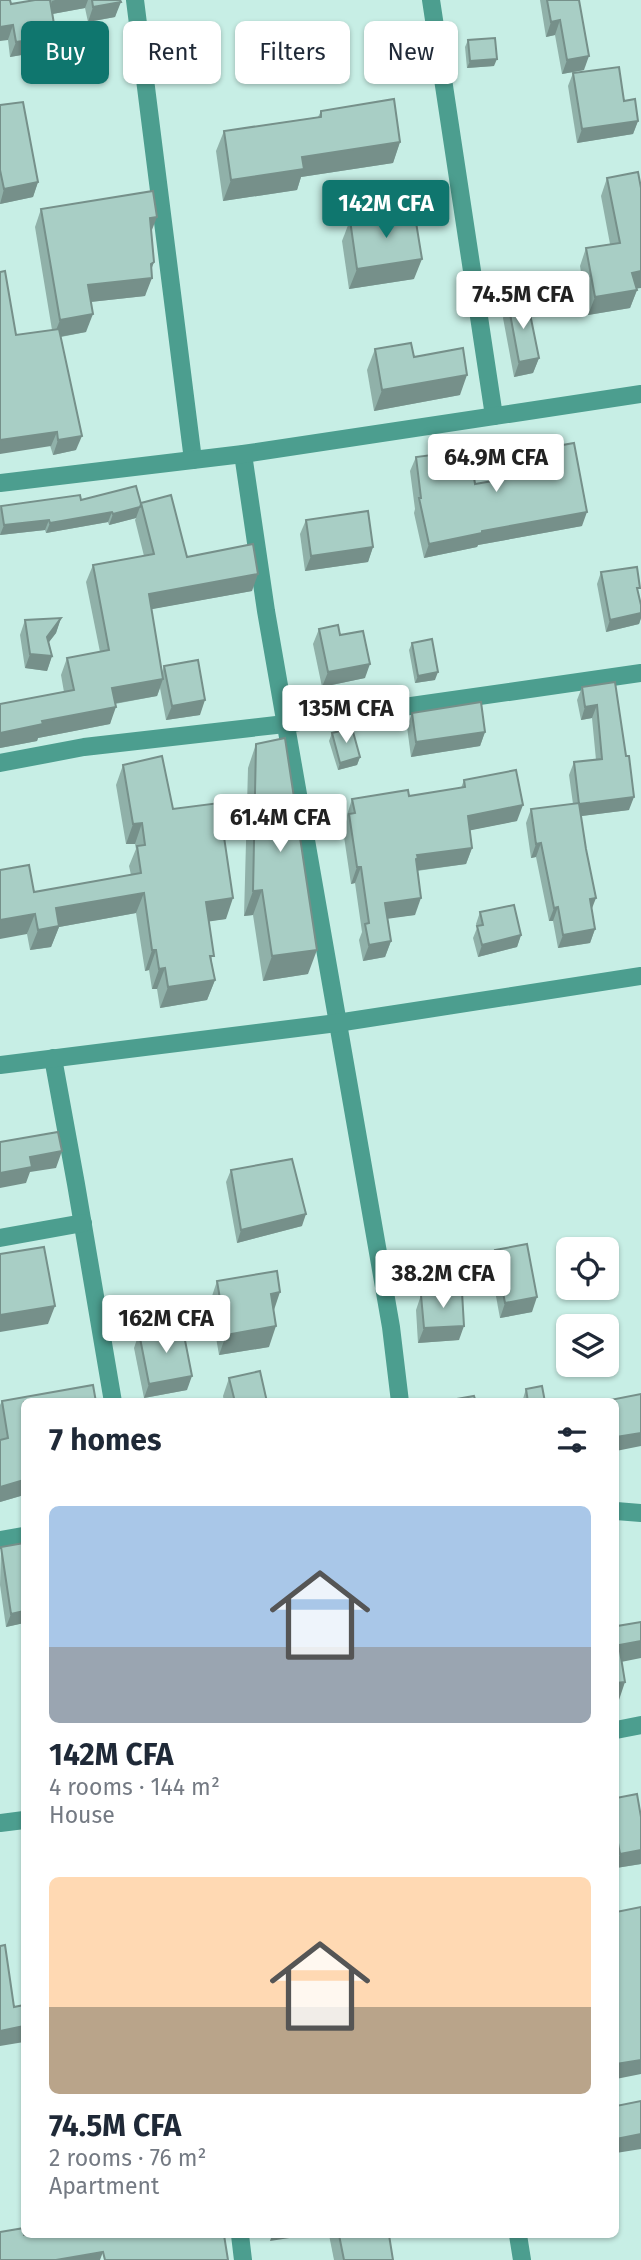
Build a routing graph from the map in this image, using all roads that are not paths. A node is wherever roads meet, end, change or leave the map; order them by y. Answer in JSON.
{"nodes":[{"id":1,"x":135,"y":0,"type":"edge"},
{"id":2,"x":431,"y":0,"type":"edge"},
{"id":3,"x":641,"y":394,"type":"edge"},
{"id":4,"x":494,"y":416,"type":"junction"},
{"id":5,"x":243,"y":454,"type":"junction"},
{"id":6,"x":193,"y":460,"type":"junction"},
{"id":7,"x":0,"y":483,"type":"edge"},
{"id":8,"x":641,"y":673,"type":"edge"},
{"id":9,"x":285,"y":724,"type":"junction"},
{"id":10,"x":0,"y":763,"type":"edge"},
{"id":11,"x":641,"y":976,"type":"edge"},
{"id":12,"x":337,"y":1023,"type":"junction"},
{"id":13,"x":52,"y":1058,"type":"junction"},
{"id":14,"x":0,"y":1065,"type":"edge"},
{"id":15,"x":83,"y":1223,"type":"junction"},
{"id":16,"x":0,"y":1238,"type":"edge"},
{"id":17,"x":112,"y":1398,"type":"edge"},
{"id":18,"x":400,"y":1398,"type":"edge"},
{"id":19,"x":619,"y":1511,"type":"edge"},
{"id":20,"x":641,"y":1513,"type":"edge"},
{"id":21,"x":21,"y":1536,"type":"edge"},
{"id":22,"x":0,"y":1540,"type":"edge"},
{"id":23,"x":641,"y":1725,"type":"edge"},
{"id":24,"x":619,"y":1729,"type":"edge"},
{"id":25,"x":21,"y":1820,"type":"edge"},
{"id":26,"x":0,"y":1823,"type":"edge"},
{"id":27,"x":240,"y":2238,"type":"edge"},
{"id":28,"x":518,"y":2238,"type":"edge"},
{"id":29,"x":243,"y":2260,"type":"edge"},
{"id":30,"x":522,"y":2260,"type":"edge"}],
"edges":[{"from":1,"to":6,"type":"street"},
{"from":2,"to":4,"type":"street"},
{"from":3,"to":4,"type":"street"},
{"from":4,"to":5,"type":"street"},
{"from":5,"to":6,"type":"street"},
{"from":5,"to":9,"type":"street"},
{"from":6,"to":7,"type":"street"},
{"from":8,"to":9,"type":"street"},
{"from":9,"to":10,"type":"street"},
{"from":9,"to":12,"type":"street"},
{"from":11,"to":12,"type":"street"},
{"from":12,"to":13,"type":"street"},
{"from":12,"to":18,"type":"street"},
{"from":13,"to":14,"type":"street"},
{"from":13,"to":15,"type":"street"},
{"from":15,"to":16,"type":"street"},
{"from":15,"to":17,"type":"street"},
{"from":19,"to":20,"type":"street"},
{"from":21,"to":22,"type":"street"},
{"from":23,"to":24,"type":"street"},
{"from":25,"to":26,"type":"street"},
{"from":27,"to":29,"type":"street"},
{"from":28,"to":30,"type":"street"}]}
